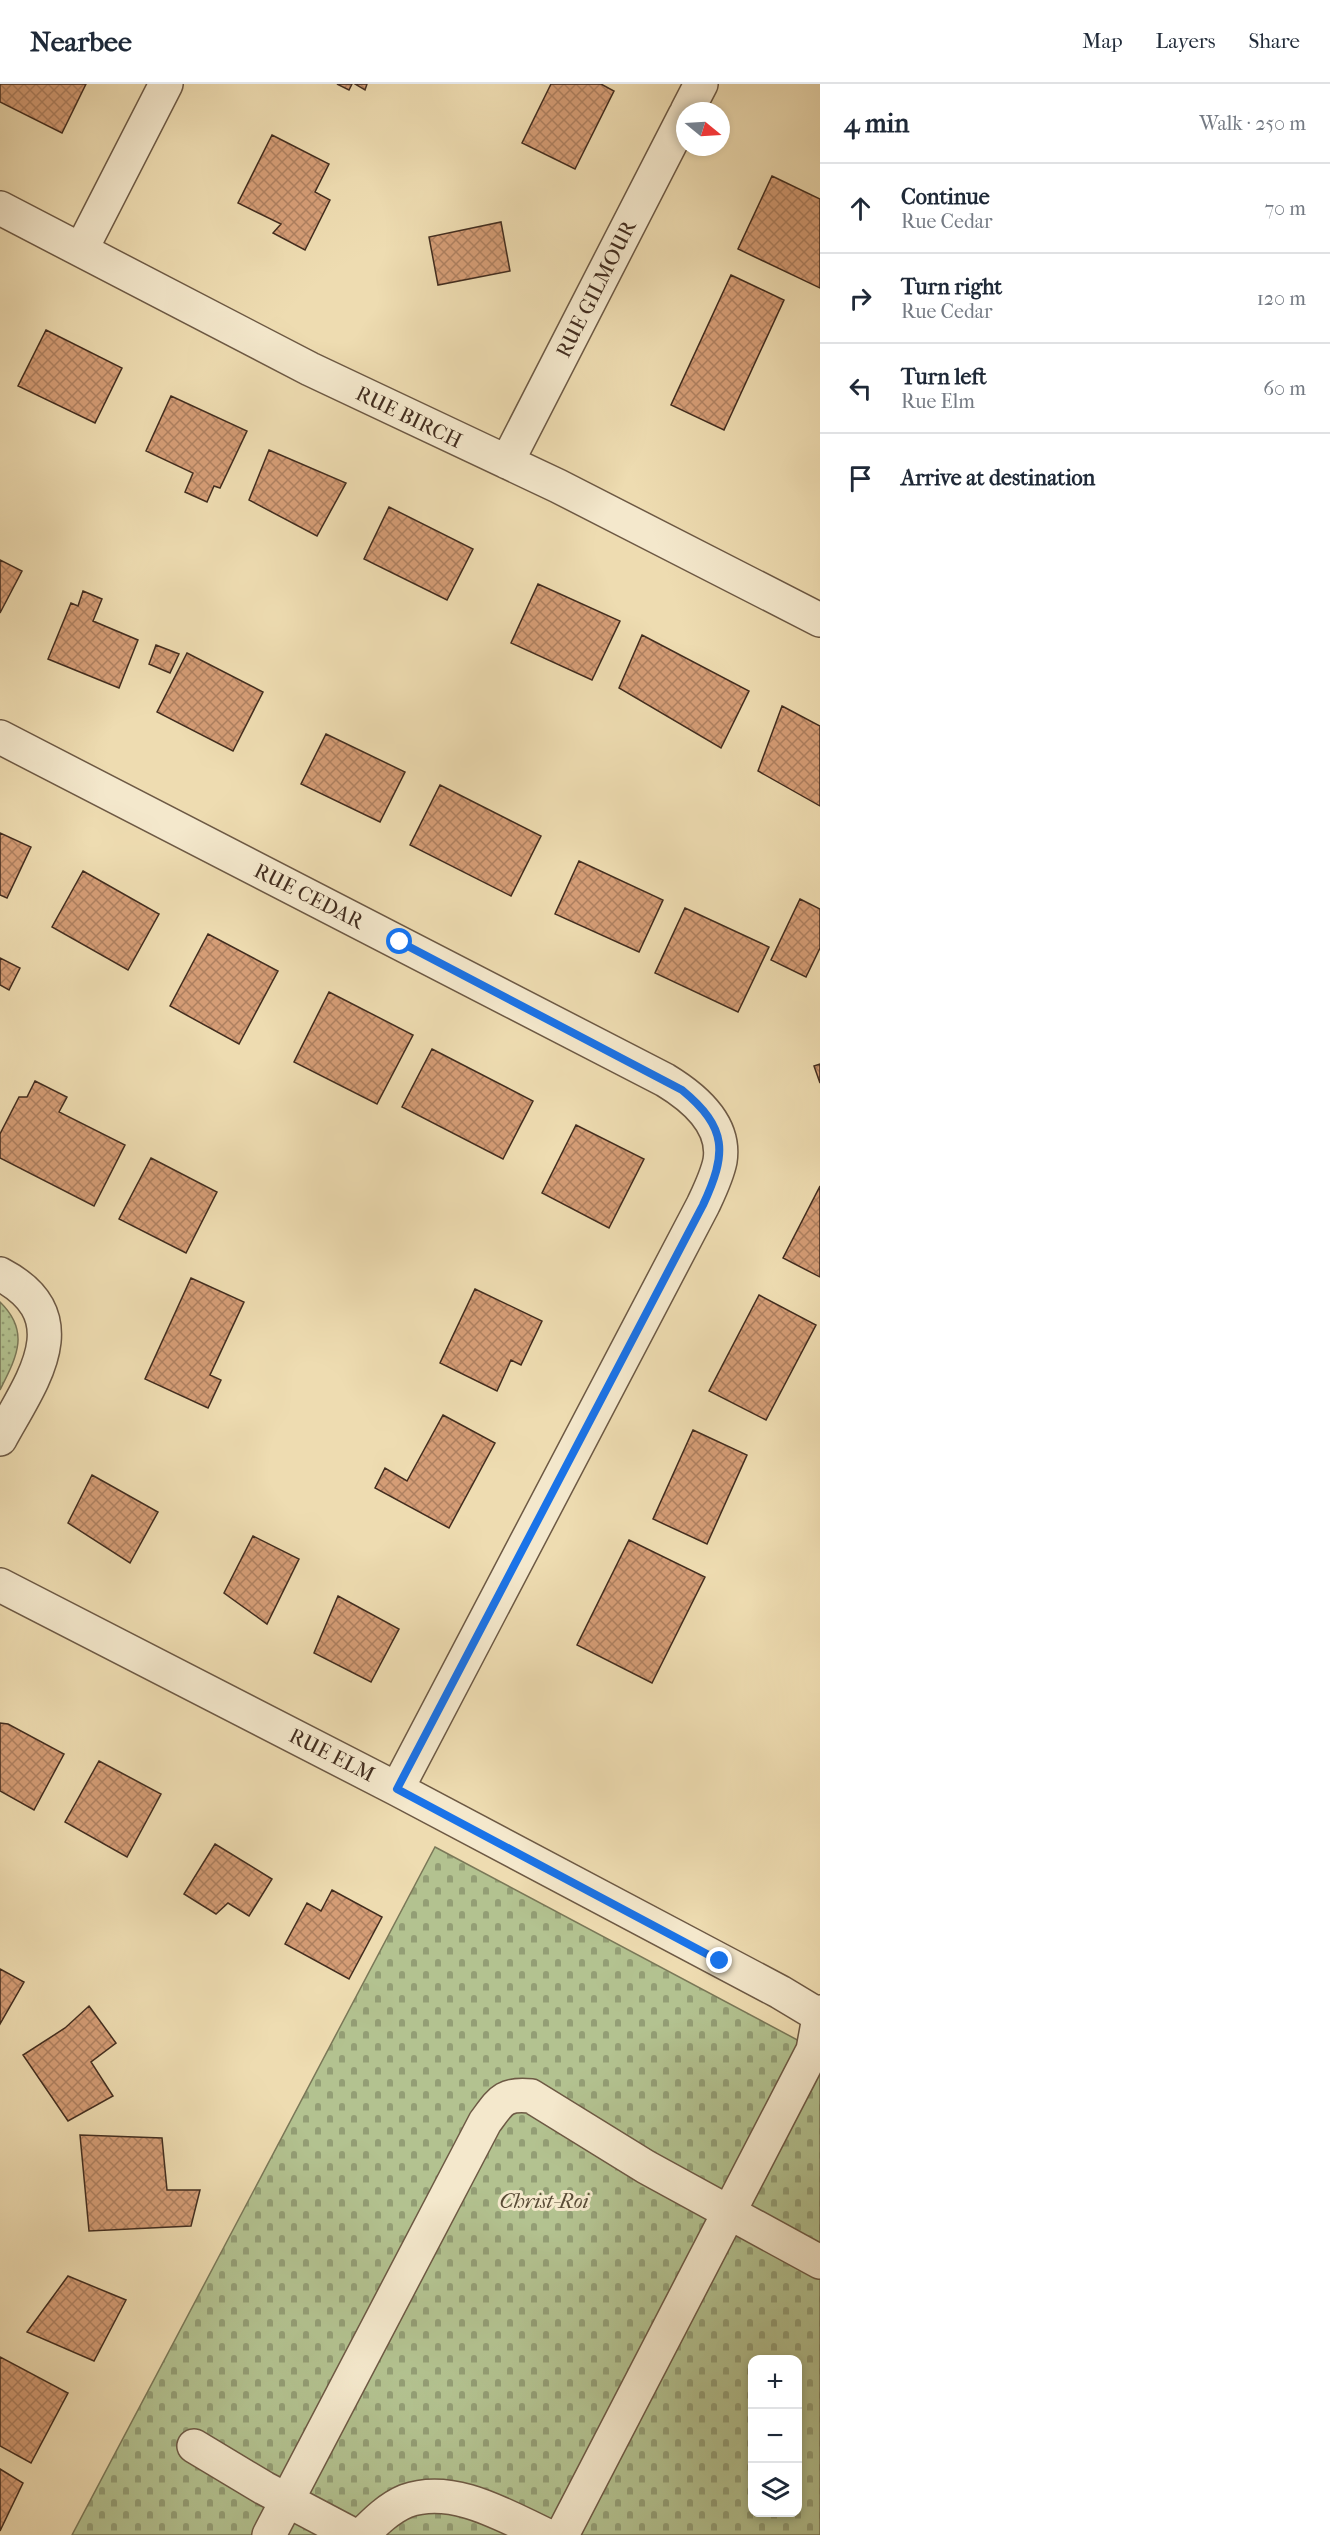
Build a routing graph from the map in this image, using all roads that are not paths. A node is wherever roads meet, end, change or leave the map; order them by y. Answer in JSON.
{"nodes":[{"id":1,"x":166,"y":84,"type":"edge"},
{"id":2,"x":701,"y":84,"type":"edge"},
{"id":3,"x":692,"y":102,"type":"edge"},
{"id":4,"x":676,"y":133,"type":"edge"},
{"id":5,"x":0,"y":208,"type":"edge"},
{"id":6,"x":81,"y":250,"type":"junction"},
{"id":7,"x":507,"y":462,"type":"junction"},
{"id":8,"x":820,"y":620,"type":"edge"},
{"id":9,"x":0,"y":737,"type":"edge"},
{"id":10,"x":0,"y":1274,"type":"edge"},
{"id":11,"x":0,"y":1439,"type":"edge"},
{"id":12,"x":0,"y":1586,"type":"edge"},
{"id":13,"x":397,"y":1789,"type":"junction"},
{"id":14,"x":820,"y":2014,"type":"edge"},
{"id":15,"x":729,"y":2213,"type":"junction"},
{"id":16,"x":820,"y":2262,"type":"edge"},
{"id":17,"x":194,"y":2446,"type":"dead end"},
{"id":18,"x":287,"y":2500,"type":"junction"},
{"id":19,"x":269,"y":2535,"type":"edge"},
{"id":20,"x":353,"y":2535,"type":"edge"},
{"id":21,"x":362,"y":2535,"type":"edge"},
{"id":22,"x":546,"y":2535,"type":"edge"},
{"id":23,"x":562,"y":2535,"type":"edge"}],
"edges":[{"from":1,"to":6,"type":"street"},
{"from":2,"to":3,"type":"street"},
{"from":4,"to":7,"type":"street","name":"RUE GILMOUR"},
{"from":5,"to":6,"type":"street","name":"RUE BIRCH"},
{"from":6,"to":7,"type":"street","name":"RUE BIRCH"},
{"from":7,"to":8,"type":"street","name":"RUE BIRCH"},
{"from":9,"to":13,"type":"street","name":"RUE CEDAR"},
{"from":10,"to":11,"type":"street"},
{"from":12,"to":13,"type":"street","name":"RUE ELM"},
{"from":13,"to":14,"type":"street","name":"RUE ELM"},
{"from":14,"to":15,"type":"street"},
{"from":15,"to":16,"type":"street"},
{"from":15,"to":18,"type":"street"},
{"from":15,"to":23,"type":"street"},
{"from":17,"to":18,"type":"street"},
{"from":18,"to":19,"type":"street"},
{"from":18,"to":20,"type":"street"},
{"from":21,"to":22,"type":"street"}]}
